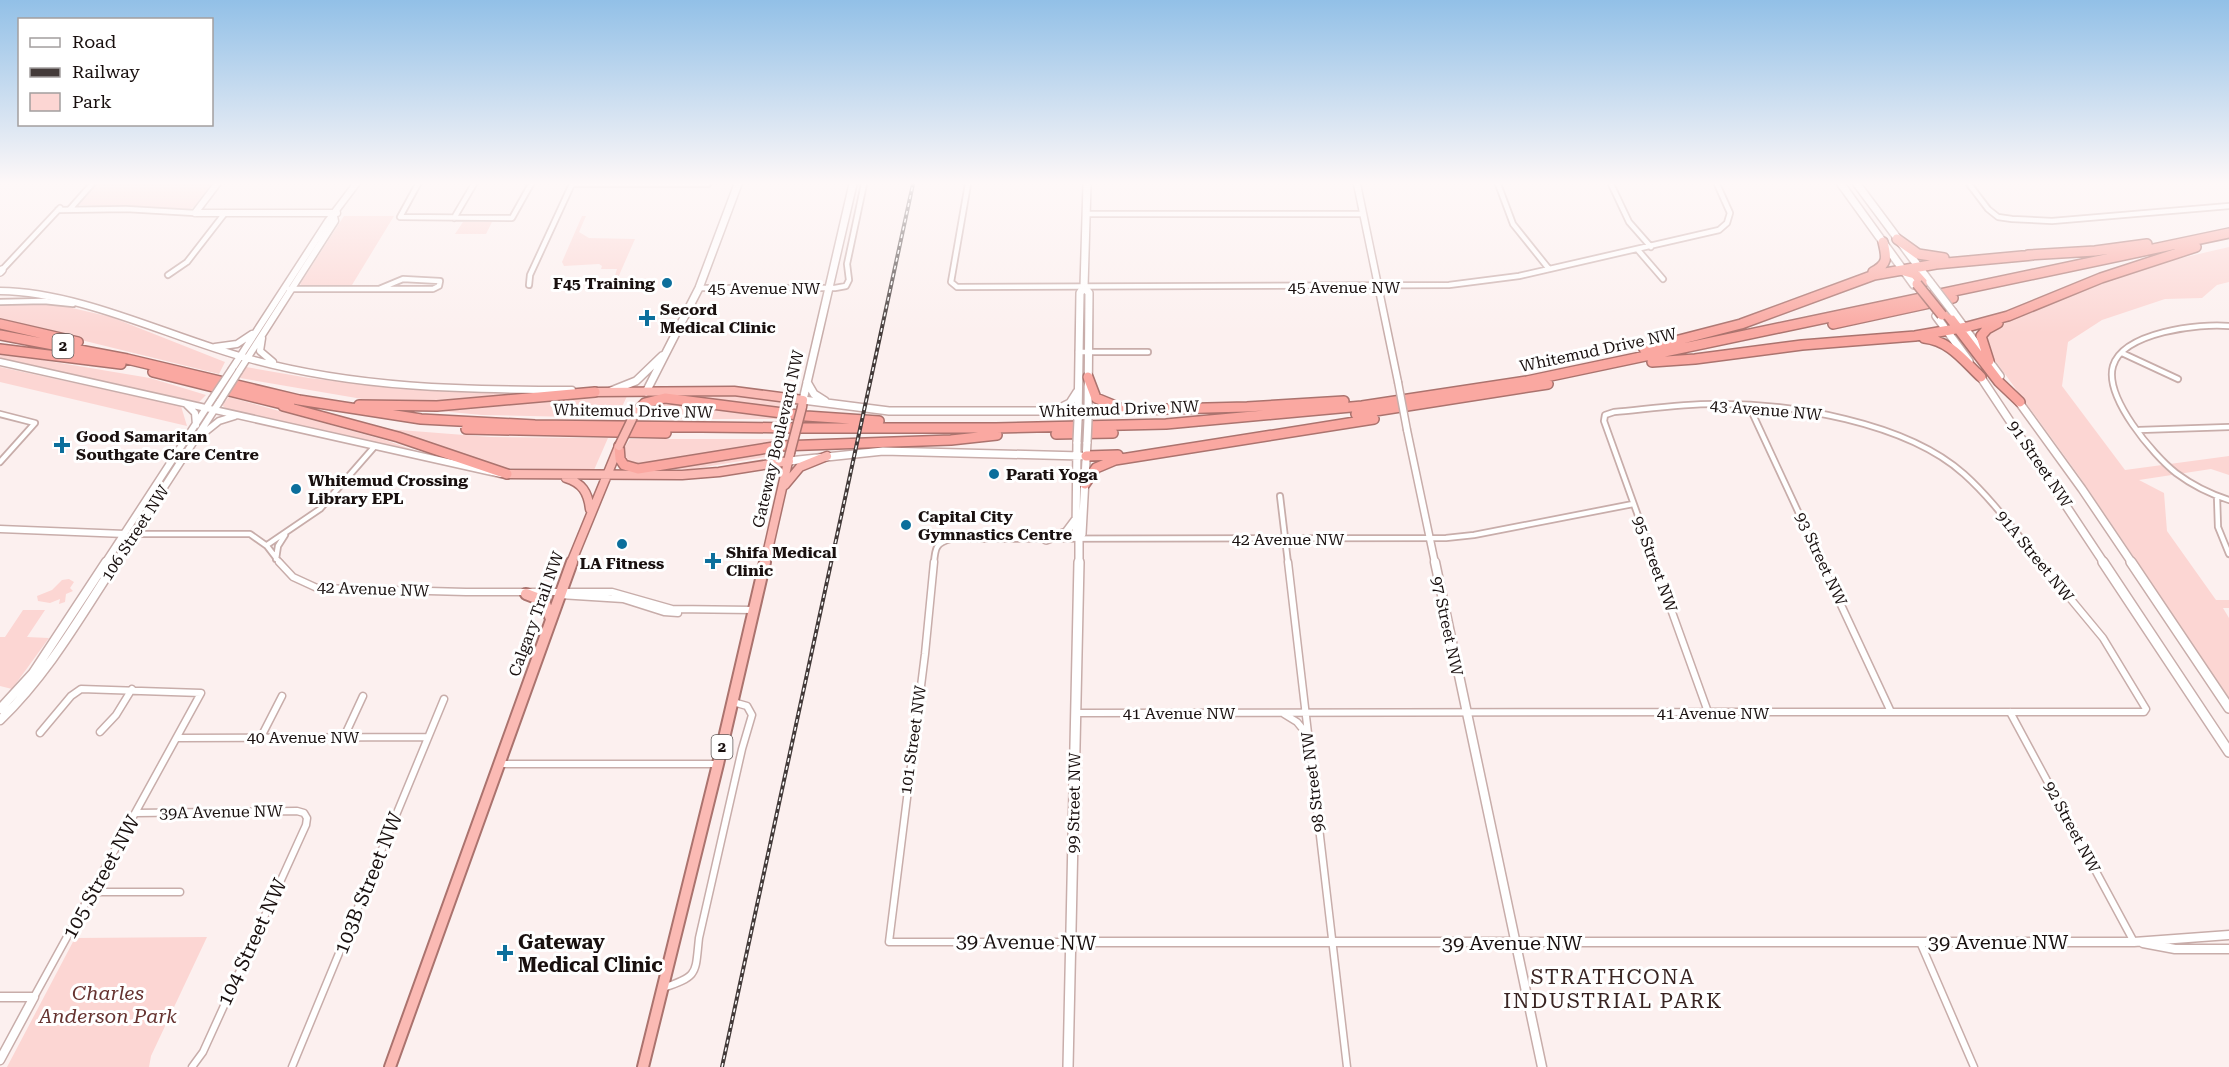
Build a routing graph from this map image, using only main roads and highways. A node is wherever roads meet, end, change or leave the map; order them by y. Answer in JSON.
{"nodes":[{"id":1,"x":719,"y":234,"type":"edge"},
{"id":2,"x":841,"y":234,"type":"edge"},
{"id":3,"x":1086,"y":234,"type":"edge"},
{"id":4,"x":1876,"y":234,"type":"edge"},
{"id":5,"x":1894,"y":234,"type":"edge"},
{"id":6,"x":2227,"y":234,"type":"edge"},
{"id":7,"x":1898,"y":239,"type":"junction"},
{"id":8,"x":2229,"y":240,"type":"edge"},
{"id":9,"x":1882,"y":242,"type":"junction"},
{"id":10,"x":2195,"y":244,"type":"junction"},
{"id":11,"x":2033,"y":255,"type":"junction"},
{"id":12,"x":1918,"y":267,"type":"junction"},
{"id":13,"x":1904,"y":271,"type":"junction"},
{"id":14,"x":1919,"y":283,"type":"junction"},
{"id":15,"x":1084,"y":288,"type":"junction"},
{"id":16,"x":1821,"y":294,"type":"junction"},
{"id":17,"x":2028,"y":309,"type":"junction"},
{"id":18,"x":1950,"y":320,"type":"junction"},
{"id":19,"x":0,"y":324,"type":"edge"},
{"id":20,"x":0,"y":335,"type":"edge"},
{"id":21,"x":1899,"y":338,"type":"junction"},
{"id":22,"x":0,"y":342,"type":"edge"},
{"id":23,"x":0,"y":349,"type":"edge"},
{"id":24,"x":667,"y":351,"type":"junction"},
{"id":25,"x":124,"y":361,"type":"junction"},
{"id":26,"x":1989,"y":361,"type":"junction"},
{"id":27,"x":1652,"y":362,"type":"junction"},
{"id":28,"x":1088,"y":377,"type":"junction"},
{"id":29,"x":1546,"y":377,"type":"junction"},
{"id":30,"x":1981,"y":378,"type":"junction"},
{"id":31,"x":807,"y":382,"type":"junction"},
{"id":32,"x":1078,"y":390,"type":"junction"},
{"id":33,"x":610,"y":391,"type":"junction"},
{"id":34,"x":595,"y":392,"type":"joint"},
{"id":35,"x":646,"y":392,"type":"junction"},
{"id":36,"x":1428,"y":397,"type":"junction"},
{"id":37,"x":299,"y":400,"type":"junction"},
{"id":38,"x":1457,"y":400,"type":"junction"},
{"id":39,"x":2020,"y":402,"type":"junction"},
{"id":40,"x":274,"y":403,"type":"junction"},
{"id":41,"x":802,"y":404,"type":"junction"},
{"id":42,"x":855,"y":408,"type":"junction"},
{"id":43,"x":1048,"y":411,"type":"junction"},
{"id":44,"x":1130,"y":411,"type":"junction"},
{"id":45,"x":635,"y":413,"type":"junction"},
{"id":46,"x":1084,"y":414,"type":"junction"},
{"id":47,"x":997,"y":432,"type":"junction"},
{"id":48,"x":619,"y":446,"type":"junction"},
{"id":49,"x":1170,"y":450,"type":"junction"},
{"id":50,"x":827,"y":456,"type":"junction"},
{"id":51,"x":1081,"y":456,"type":"junction"},
{"id":52,"x":790,"y":457,"type":"junction"},
{"id":53,"x":507,"y":474,"type":"joint"},
{"id":54,"x":606,"y":475,"type":"junction"},
{"id":55,"x":558,"y":476,"type":"junction"},
{"id":56,"x":1085,"y":484,"type":"junction"},
{"id":57,"x":782,"y":489,"type":"junction"},
{"id":58,"x":591,"y":512,"type":"junction"},
{"id":59,"x":1076,"y":519,"type":"junction"},
{"id":60,"x":1078,"y":539,"type":"junction"},
{"id":61,"x":1046,"y":540,"type":"road end"},
{"id":62,"x":521,"y":593,"type":"road end"},
{"id":63,"x":551,"y":621,"type":"junction"},
{"id":64,"x":2229,"y":708,"type":"edge"},
{"id":65,"x":2229,"y":752,"type":"edge"},
{"id":66,"x":390,"y":1067,"type":"edge"},
{"id":67,"x":644,"y":1067,"type":"edge"},
{"id":68,"x":1068,"y":1067,"type":"edge"}],
"edges":[{"from":1,"to":24,"type":"main road","name":"Calgary Trail NW"},
{"from":2,"to":31,"type":"main road","name":"Gateway Boulevard NW"},
{"from":3,"to":15,"type":"main road","name":"99 Street NW"},
{"from":4,"to":9,"type":"main road"},
{"from":5,"to":7,"type":"main road"},
{"from":6,"to":10,"type":"highway","name":"Whitemud Drive NW"},
{"from":7,"to":11,"type":"highway"},
{"from":7,"to":12,"type":"main road"},
{"from":8,"to":10,"type":"highway","name":"Whitemud Drive NW"},
{"from":9,"to":13,"type":"main road"},
{"from":9,"to":16,"type":"highway"},
{"from":10,"to":11,"type":"highway"},
{"from":10,"to":17,"type":"highway"},
{"from":10,"to":27,"type":"highway","name":"Whitemud Drive NW"},
{"from":10,"to":29,"type":"highway","name":"Whitemud Drive NW"},
{"from":11,"to":12,"type":"highway"},
{"from":12,"to":13,"type":"highway"},
{"from":12,"to":14,"type":"main road"},
{"from":13,"to":14,"type":"main road"},
{"from":13,"to":14,"type":"highway"},
{"from":13,"to":16,"type":"highway"},
{"from":14,"to":18,"type":"highway","bridge":true},
{"from":15,"to":28,"type":"main road","name":"99 Street NW"},
{"from":15,"to":32,"type":"main road","name":"99 Street NW"},
{"from":16,"to":29,"type":"highway"},
{"from":17,"to":18,"type":"highway"},
{"from":17,"to":26,"type":"highway"},
{"from":18,"to":21,"type":"highway"},
{"from":18,"to":26,"type":"main road","name":"91 Street NW"},
{"from":18,"to":30,"type":"main road","name":"91 Street NW"},
{"from":18,"to":39,"type":"highway"},
{"from":19,"to":25,"type":"highway"},
{"from":20,"to":25,"type":"highway","name":"Whitemud Drive NW","number":"2"},
{"from":21,"to":27,"type":"highway"},
{"from":21,"to":30,"type":"highway"},
{"from":22,"to":25,"type":"highway","name":"Whitemud Drive NW","number":"2"},
{"from":23,"to":25,"type":"highway"},
{"from":24,"to":33,"type":"main road"},
{"from":24,"to":35,"type":"main road","name":"Calgary Trail NW"},
{"from":25,"to":37,"type":"highway","name":"Whitemud Drive NW","number":"2"},
{"from":25,"to":40,"type":"highway","name":"Whitemud Drive NW","number":"2"},
{"from":26,"to":39,"type":"main road","name":"91 Street NW"},
{"from":27,"to":38,"type":"highway","name":"Whitemud Drive NW"},
{"from":28,"to":44,"type":"highway"},
{"from":28,"to":46,"type":"main road","name":"99 Street NW"},
{"from":29,"to":36,"type":"highway","name":"Whitemud Drive NW"},
{"from":30,"to":65,"type":"main road","name":"91 Street NW"},
{"from":31,"to":41,"type":"main road","name":"Gateway Boulevard NW"},
{"from":31,"to":42,"type":"main road"},
{"from":32,"to":43,"type":"main road"},
{"from":32,"to":46,"type":"main road","name":"99 Street NW"},
{"from":33,"to":34,"type":"highway"},
{"from":33,"to":35,"type":"highway"},
{"from":34,"to":37,"type":"highway"},
{"from":35,"to":41,"type":"highway"},
{"from":35,"to":45,"type":"highway","name":"Calgary Trail NW"},
{"from":36,"to":44,"type":"highway"},
{"from":36,"to":47,"type":"highway","name":"Whitemud Drive NW"},
{"from":37,"to":47,"type":"highway","name":"Whitemud Drive NW","number":"2"},
{"from":38,"to":47,"type":"highway","name":"Whitemud Drive NW"},
{"from":38,"to":49,"type":"highway"},
{"from":39,"to":64,"type":"main road","name":"91 Street NW"},
{"from":40,"to":47,"type":"highway","name":"Whitemud Drive NW","number":"2"},
{"from":40,"to":53,"type":"highway"},
{"from":41,"to":42,"type":"main road"},
{"from":41,"to":52,"type":"highway","name":"Gateway Boulevard NW","number":"2","bridge":true},
{"from":42,"to":43,"type":"main road"},
{"from":43,"to":46,"type":"main road"},
{"from":44,"to":46,"type":"highway"},
{"from":45,"to":47,"type":"highway"},
{"from":45,"to":48,"type":"highway","name":"Calgary Trail NW","bridge":true},
{"from":46,"to":51,"type":"main road","name":"99 Street NW","bridge":true},
{"from":46,"to":51,"type":"main road","name":"99 Street NW","bridge":true},
{"from":47,"to":48,"type":"highway"},
{"from":48,"to":54,"type":"highway","name":"Calgary Trail NW"},
{"from":49,"to":51,"type":"highway"},
{"from":49,"to":56,"type":"highway"},
{"from":50,"to":51,"type":"main road"},
{"from":50,"to":52,"type":"main road"},
{"from":50,"to":57,"type":"highway"},
{"from":51,"to":56,"type":"main road","name":"99 Street NW"},
{"from":51,"to":59,"type":"main road","name":"99 Street NW"},
{"from":52,"to":54,"type":"highway"},
{"from":52,"to":57,"type":"highway","name":"Gateway Boulevard NW","number":"2"},
{"from":53,"to":55,"type":"highway"},
{"from":54,"to":55,"type":"highway"},
{"from":54,"to":58,"type":"highway","name":"Calgary Trail NW"},
{"from":55,"to":58,"type":"highway"},
{"from":56,"to":60,"type":"main road","name":"99 Street NW"},
{"from":57,"to":67,"type":"highway","name":"Gateway Boulevard NW","number":"2"},
{"from":58,"to":63,"type":"highway","name":"Calgary Trail NW"},
{"from":59,"to":60,"type":"main road","name":"99 Street NW"},
{"from":59,"to":61,"type":"main road"},
{"from":60,"to":68,"type":"main road","name":"99 Street NW"},
{"from":62,"to":63,"type":"highway"},
{"from":63,"to":66,"type":"highway","name":"Calgary Trail NW"}]}
